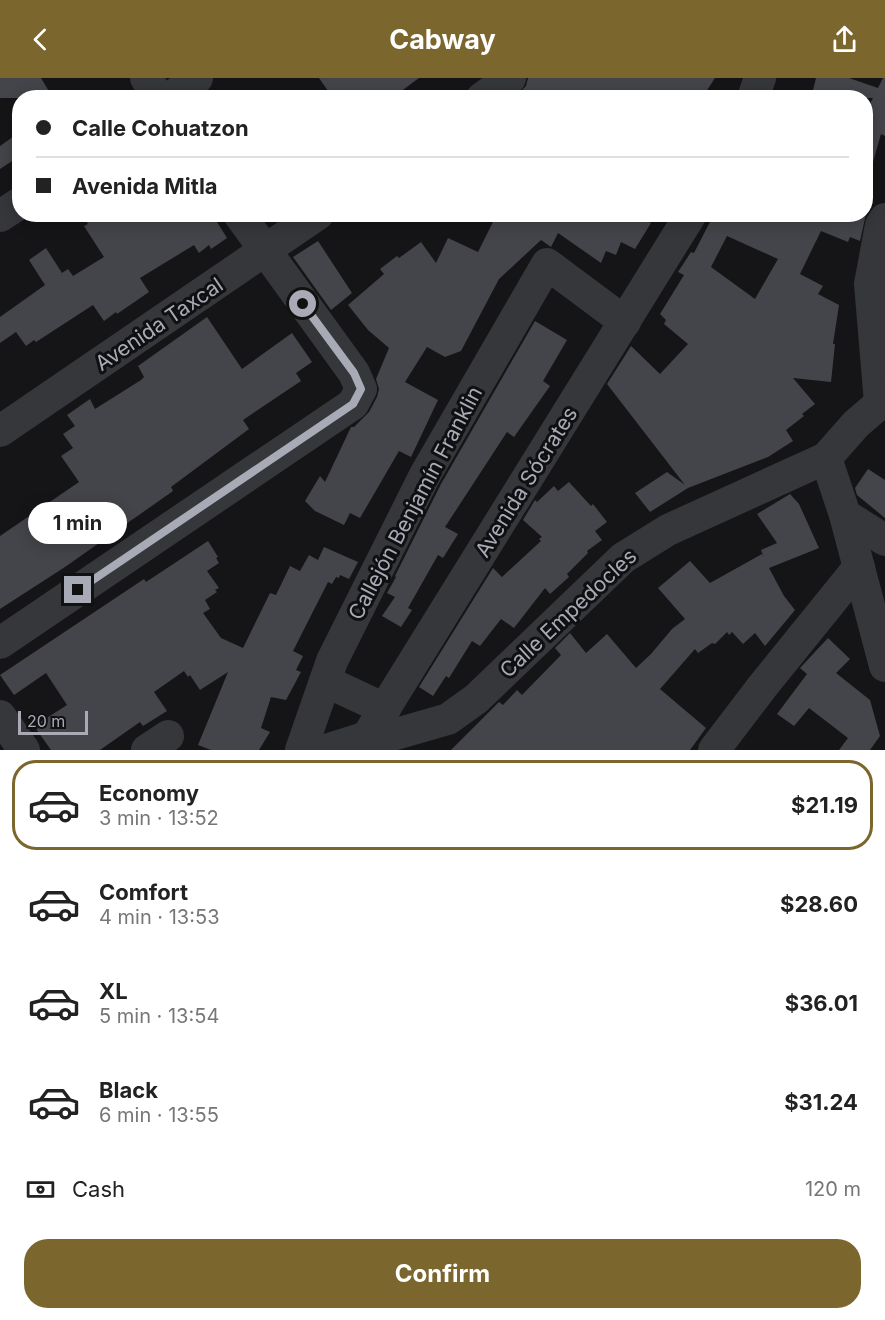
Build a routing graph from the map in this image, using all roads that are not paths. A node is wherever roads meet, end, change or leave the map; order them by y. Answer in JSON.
{"nodes":[{"id":1,"x":197,"y":78,"type":"edge"},
{"id":2,"x":510,"y":78,"type":"edge"},
{"id":3,"x":181,"y":90,"type":"edge"},
{"id":4,"x":493,"y":90,"type":"edge"},
{"id":5,"x":885,"y":219,"type":"edge"},
{"id":6,"x":244,"y":222,"type":"edge"},
{"id":7,"x":307,"y":222,"type":"edge"},
{"id":8,"x":686,"y":222,"type":"edge"},
{"id":9,"x":265,"y":252,"type":"junction"},
{"id":10,"x":625,"y":322,"type":"junction"},
{"id":11,"x":883,"y":401,"type":"edge"},
{"id":12,"x":0,"y":431,"type":"edge"},
{"id":13,"x":826,"y":458,"type":"junction"},
{"id":14,"x":845,"y":515,"type":"junction"},
{"id":15,"x":885,"y":540,"type":"edge"},
{"id":16,"x":859,"y":567,"type":"junction"},
{"id":17,"x":0,"y":643,"type":"edge"},
{"id":18,"x":885,"y":666,"type":"edge"},
{"id":19,"x":325,"y":681,"type":"junction"},
{"id":20,"x":385,"y":709,"type":"junction"},
{"id":21,"x":0,"y":716,"type":"edge"},
{"id":22,"x":365,"y":744,"type":"edge"},
{"id":23,"x":24,"y":750,"type":"edge"},
{"id":24,"x":301,"y":750,"type":"edge"},
{"id":25,"x":326,"y":750,"type":"edge"},
{"id":26,"x":714,"y":750,"type":"edge"}],
"edges":[{"from":1,"to":3,"type":"street"},
{"from":2,"to":4,"type":"street"},
{"from":5,"to":11,"type":"street"},
{"from":6,"to":9,"type":"street"},
{"from":7,"to":9,"type":"street","name":"Avenida Taxcal"},
{"from":8,"to":10,"type":"street","name":"Avenida Sócrates"},
{"from":9,"to":12,"type":"street","name":"Avenida Taxcal"},
{"from":9,"to":17,"type":"street"},
{"from":10,"to":19,"type":"street","name":"Callejón Benjamín Franklin"},
{"from":10,"to":20,"type":"street","name":"Avenida Sócrates"},
{"from":11,"to":13,"type":"street","name":"Calle Empedocles"},
{"from":13,"to":14,"type":"street"},
{"from":13,"to":22,"type":"street","name":"Calle Empedocles"},
{"from":14,"to":15,"type":"street"},
{"from":14,"to":16,"type":"street"},
{"from":16,"to":18,"type":"street"},
{"from":16,"to":26,"type":"street"},
{"from":19,"to":20,"type":"street"},
{"from":19,"to":24,"type":"street","name":"Callejón Benjamín Franklin"},
{"from":20,"to":22,"type":"street","name":"Avenida Sócrates"},
{"from":21,"to":23,"type":"street"},
{"from":22,"to":25,"type":"street","name":"Calle Empedocles"}]}
